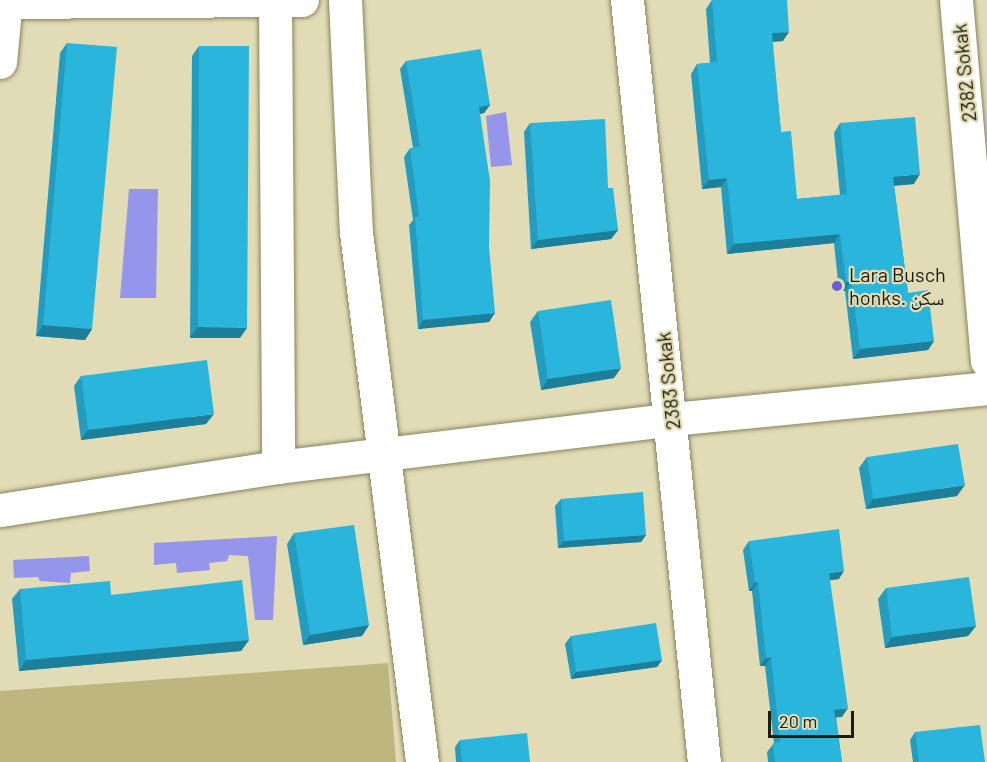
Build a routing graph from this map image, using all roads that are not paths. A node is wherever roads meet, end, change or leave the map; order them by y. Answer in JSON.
{"nodes":[{"id":1,"x":288,"y":0,"type":"edge"},
{"id":2,"x":345,"y":0,"type":"edge"},
{"id":3,"x":627,"y":0,"type":"edge"},
{"id":4,"x":956,"y":0,"type":"edge"},
{"id":5,"x":4,"y":2,"type":"edge"},
{"id":6,"x":0,"y":62,"type":"edge"},
{"id":7,"x":977,"y":96,"type":"edge"},
{"id":8,"x":987,"y":361,"type":"edge"},
{"id":9,"x":987,"y":388,"type":"edge"},
{"id":10,"x":672,"y":419,"type":"junction"},
{"id":11,"x":382,"y":455,"type":"junction"},
{"id":12,"x":278,"y":467,"type":"junction"},
{"id":13,"x":0,"y":510,"type":"edge"},
{"id":14,"x":422,"y":762,"type":"edge"},
{"id":15,"x":704,"y":762,"type":"edge"}],
"edges":[{"from":1,"to":5,"type":"street"},
{"from":1,"to":12,"type":"street"},
{"from":2,"to":11,"type":"street"},
{"from":3,"to":10,"type":"street","name":"2383 Sokak"},
{"from":4,"to":7,"type":"street","name":"2382 Sokak"},
{"from":5,"to":6,"type":"street"},
{"from":7,"to":8,"type":"street","name":"2382 Sokak"},
{"from":9,"to":10,"type":"street"},
{"from":10,"to":11,"type":"street"},
{"from":10,"to":15,"type":"street","name":"2383 Sokak"},
{"from":11,"to":12,"type":"street"},
{"from":11,"to":14,"type":"street"},
{"from":12,"to":13,"type":"street"}]}
